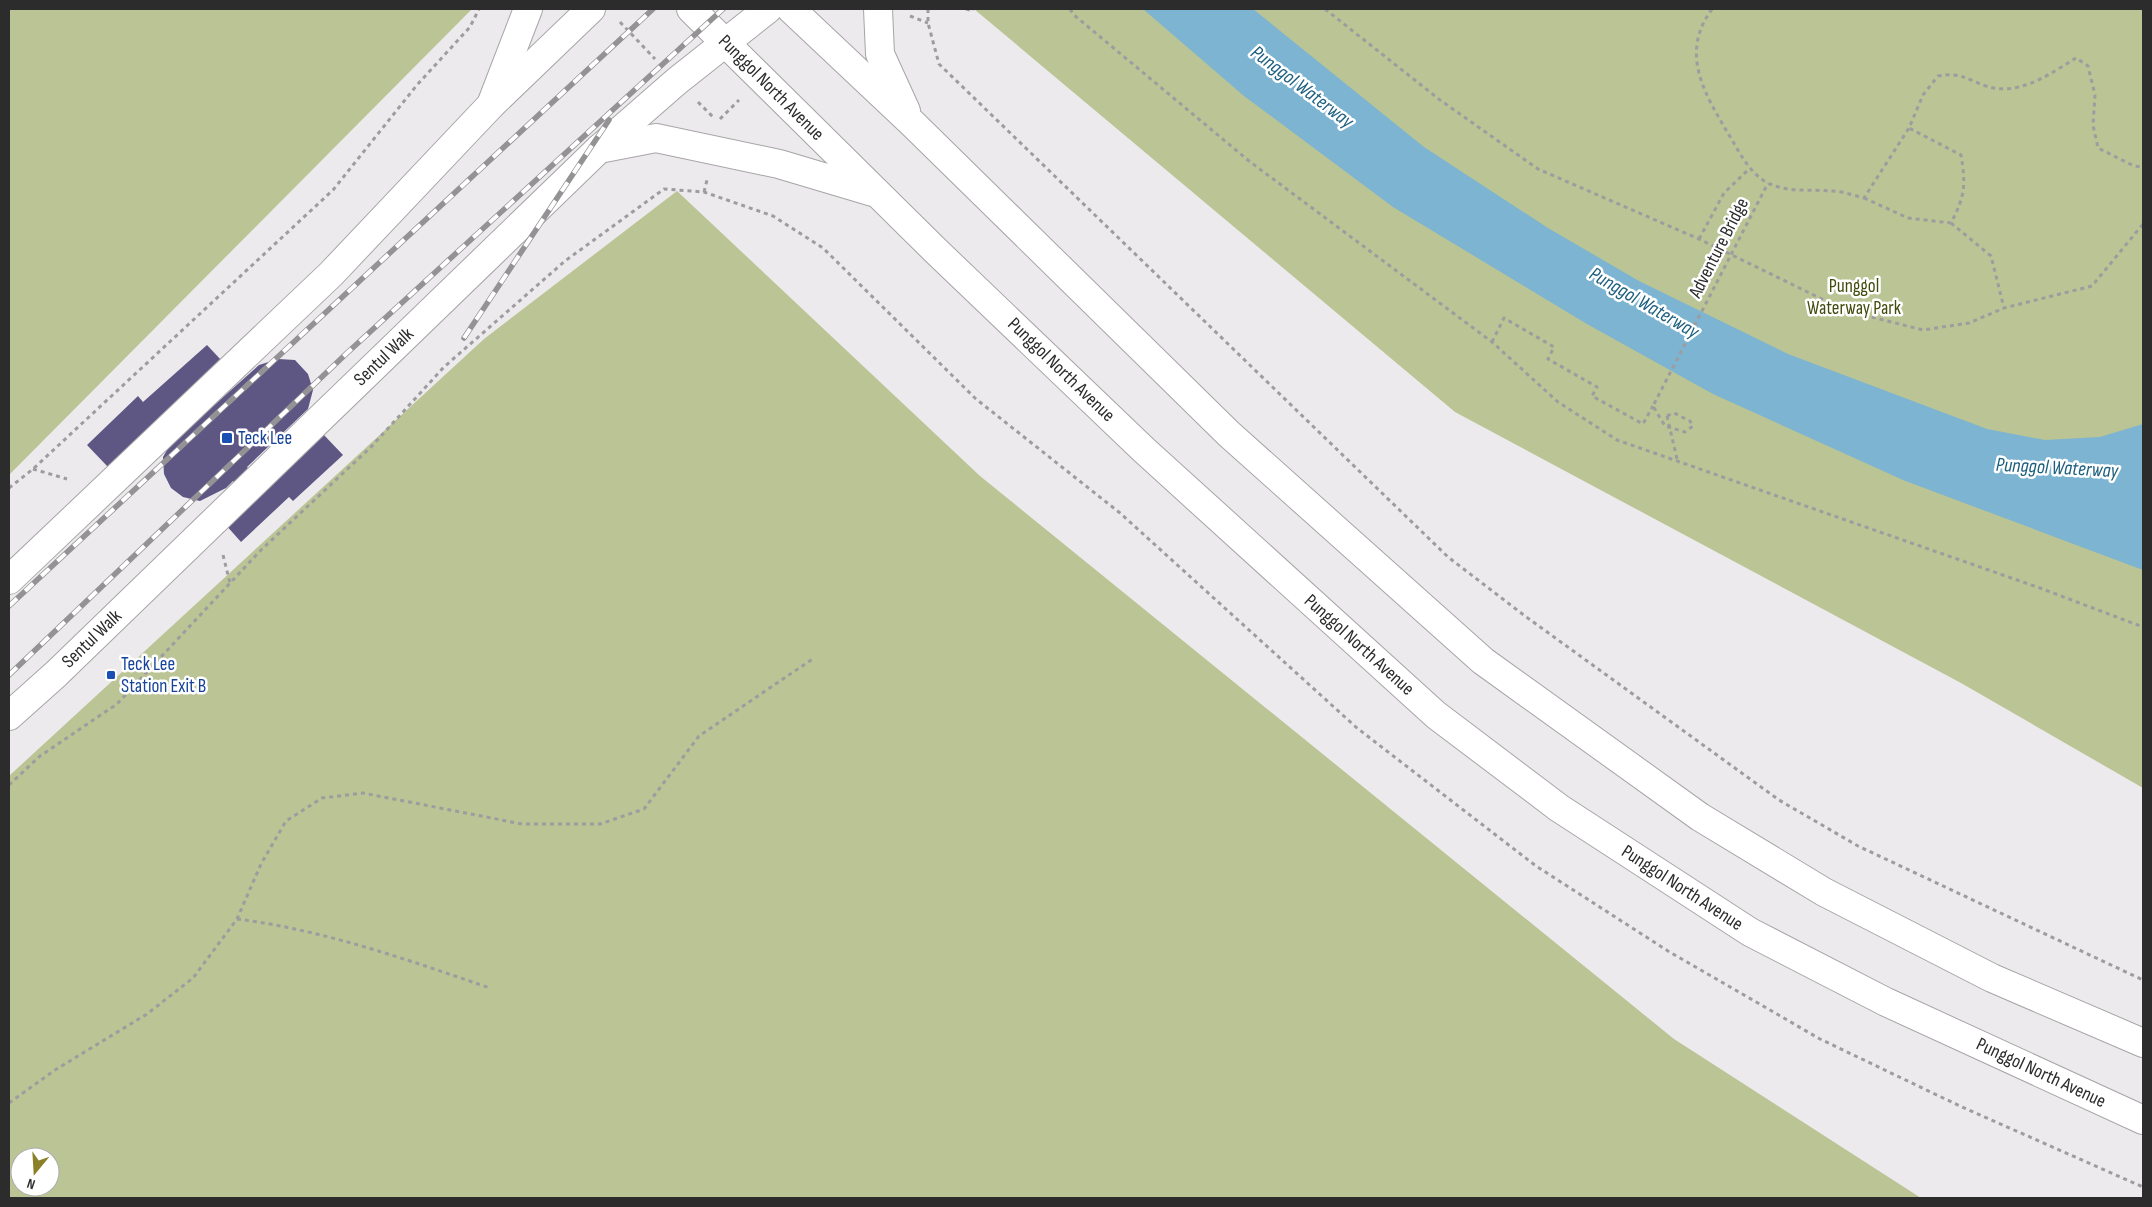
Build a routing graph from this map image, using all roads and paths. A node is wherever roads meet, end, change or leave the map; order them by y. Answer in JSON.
{"nodes":[{"id":1,"x":479,"y":9,"type":"edge"},
{"id":2,"x":528,"y":9,"type":"edge"},
{"id":3,"x":591,"y":9,"type":"edge"},
{"id":4,"x":691,"y":9,"type":"edge"},
{"id":5,"x":768,"y":9,"type":"edge"},
{"id":6,"x":791,"y":9,"type":"edge"},
{"id":7,"x":878,"y":9,"type":"edge"},
{"id":8,"x":928,"y":9,"type":"edge"},
{"id":9,"x":966,"y":9,"type":"edge"},
{"id":10,"x":1070,"y":9,"type":"edge"},
{"id":11,"x":1324,"y":9,"type":"edge"},
{"id":12,"x":1712,"y":9,"type":"edge"},
{"id":13,"x":973,"y":10,"type":"edge"},
{"id":14,"x":725,"y":43,"type":"junction"},
{"id":15,"x":491,"y":105,"type":"junction"},
{"id":16,"x":912,"y":123,"type":"junction"},
{"id":17,"x":1909,"y":128,"type":"junction"},
{"id":18,"x":599,"y":149,"type":"junction"},
{"id":19,"x":2143,"y":167,"type":"edge"},
{"id":20,"x":1749,"y":169,"type":"junction"},
{"id":21,"x":1768,"y":183,"type":"junction"},
{"id":22,"x":877,"y":193,"type":"junction"},
{"id":23,"x":1864,"y":198,"type":"junction"},
{"id":24,"x":1951,"y":223,"type":"junction"},
{"id":25,"x":2143,"y":224,"type":"edge"},
{"id":26,"x":1699,"y":239,"type":"junction"},
{"id":27,"x":2004,"y":308,"type":"junction"},
{"id":28,"x":1492,"y":342,"type":"junction"},
{"id":29,"x":1653,"y":406,"type":"junction"},
{"id":30,"x":1677,"y":460,"type":"junction"},
{"id":31,"x":33,"y":469,"type":"junction"},
{"id":32,"x":72,"y":476,"type":"dead end"},
{"id":33,"x":9,"y":488,"type":"edge"},
{"id":34,"x":226,"y":548,"type":"dead end"},
{"id":35,"x":9,"y":580,"type":"edge"},
{"id":36,"x":230,"y":584,"type":"junction"},
{"id":37,"x":2143,"y":627,"type":"edge"},
{"id":38,"x":814,"y":658,"type":"dead end"},
{"id":39,"x":9,"y":716,"type":"edge"},
{"id":40,"x":9,"y":785,"type":"edge"},
{"id":41,"x":237,"y":919,"type":"junction"},
{"id":42,"x":2143,"y":980,"type":"edge"},
{"id":43,"x":490,"y":988,"type":"dead end"},
{"id":44,"x":2143,"y":1044,"type":"edge"},
{"id":45,"x":9,"y":1103,"type":"edge"},
{"id":46,"x":2143,"y":1120,"type":"edge"},
{"id":47,"x":2143,"y":1187,"type":"edge"}],
"edges":[{"from":1,"to":31,"type":"path"},
{"from":2,"to":15,"type":"main road"},
{"from":3,"to":15,"type":"main road"},
{"from":4,"to":14,"type":"main road","name":"Punggol North Avenue"},
{"from":5,"to":14,"type":"main road","name":"Sentul Walk"},
{"from":6,"to":16,"type":"main road"},
{"from":7,"to":16,"type":"main road"},
{"from":8,"to":42,"type":"path"},
{"from":9,"to":13,"type":"path"},
{"from":10,"to":28,"type":"path"},
{"from":11,"to":26,"type":"path"},
{"from":12,"to":20,"type":"path"},
{"from":14,"to":18,"type":"main road","name":"Sentul Walk"},
{"from":14,"to":22,"type":"main road","name":"Punggol North Avenue"},
{"from":15,"to":35,"type":"main road"},
{"from":16,"to":44,"type":"main road"},
{"from":17,"to":19,"type":"path"},
{"from":17,"to":23,"type":"path"},
{"from":17,"to":24,"type":"path"},
{"from":18,"to":22,"type":"main road"},
{"from":18,"to":39,"type":"main road","name":"Sentul Walk"},
{"from":20,"to":21,"type":"path"},
{"from":20,"to":26,"type":"path"},
{"from":21,"to":23,"type":"path"},
{"from":21,"to":29,"type":"path","name":"Adventure Bridge","bridge":true},
{"from":22,"to":46,"type":"main road","name":"Punggol North Avenue"},
{"from":23,"to":24,"type":"path"},
{"from":24,"to":27,"type":"path"},
{"from":25,"to":27,"type":"path"},
{"from":26,"to":27,"type":"path"},
{"from":28,"to":29,"type":"path","name":"Adventure Bridge"},
{"from":28,"to":30,"type":"path"},
{"from":29,"to":30,"type":"path","bridge":true},
{"from":30,"to":37,"type":"path"},
{"from":31,"to":32,"type":"path"},
{"from":31,"to":33,"type":"path"},
{"from":34,"to":36,"type":"path"},
{"from":36,"to":40,"type":"path"},
{"from":36,"to":47,"type":"path"},
{"from":38,"to":41,"type":"path"},
{"from":41,"to":43,"type":"path"},
{"from":41,"to":45,"type":"path"}]}
